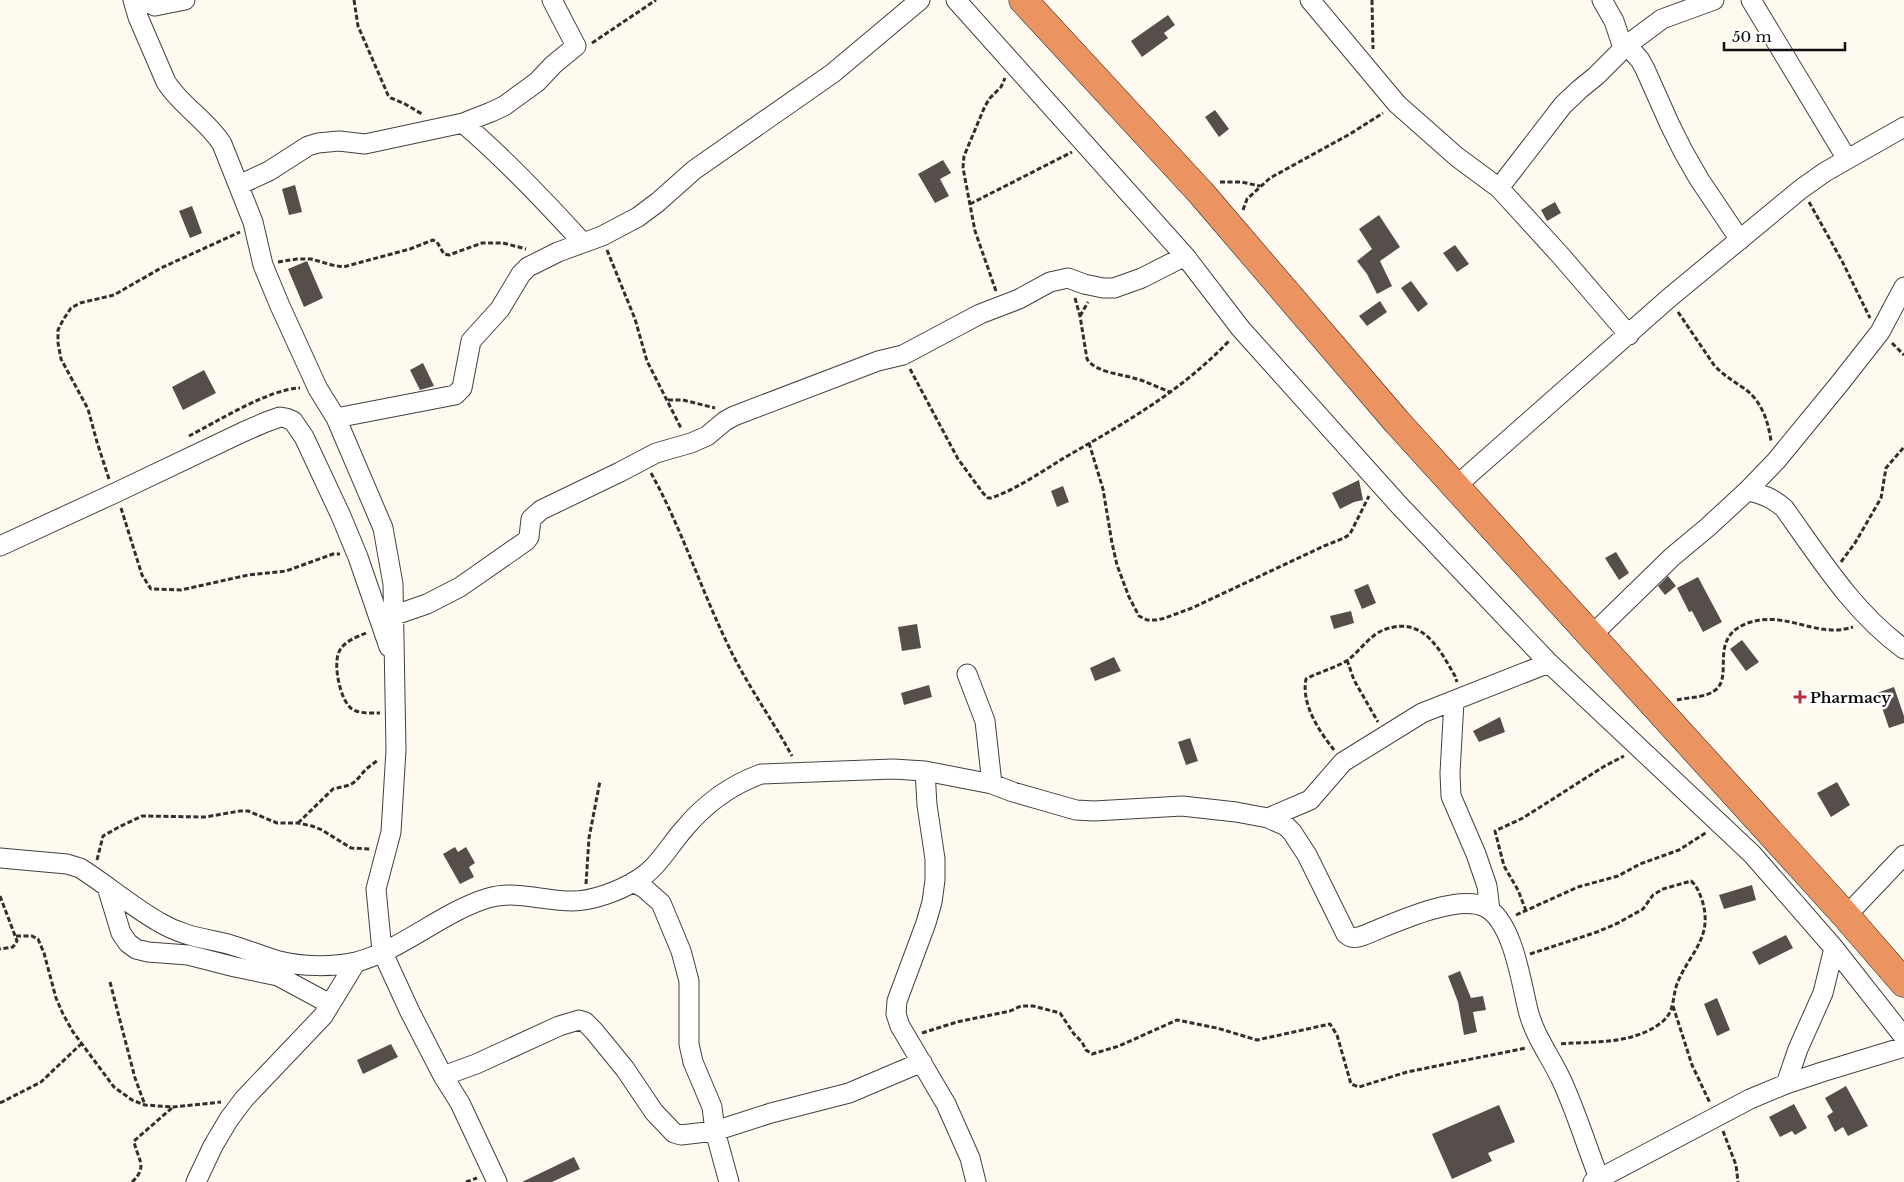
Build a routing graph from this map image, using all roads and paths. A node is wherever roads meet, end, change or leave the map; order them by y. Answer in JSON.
{"nodes":[{"id":1,"x":133,"y":0,"type":"edge"},
{"id":2,"x":146,"y":0,"type":"edge"},
{"id":3,"x":185,"y":0,"type":"edge"},
{"id":4,"x":354,"y":0,"type":"edge"},
{"id":5,"x":552,"y":0,"type":"edge"},
{"id":6,"x":656,"y":0,"type":"edge"},
{"id":7,"x":920,"y":0,"type":"edge"},
{"id":8,"x":956,"y":0,"type":"edge"},
{"id":9,"x":1023,"y":0,"type":"edge"},
{"id":10,"x":1310,"y":0,"type":"edge"},
{"id":11,"x":1372,"y":0,"type":"edge"},
{"id":12,"x":1602,"y":0,"type":"edge"},
{"id":13,"x":1714,"y":0,"type":"edge"},
{"id":14,"x":1751,"y":0,"type":"edge"},
{"id":15,"x":1625,"y":46,"type":"junction"},
{"id":16,"x":568,"y":53,"type":"junction"},
{"id":17,"x":1009,"y":60,"type":"junction"},
{"id":18,"x":1376,"y":80,"type":"junction"},
{"id":19,"x":1398,"y":104,"type":"junction"},
{"id":20,"x":462,"y":123,"type":"junction"},
{"id":21,"x":444,"y":126,"type":"junction"},
{"id":22,"x":1904,"y":127,"type":"edge"},
{"id":23,"x":1085,"y":146,"type":"junction"},
{"id":24,"x":1846,"y":159,"type":"junction"},
{"id":25,"x":239,"y":185,"type":"junction"},
{"id":26,"x":1260,"y":186,"type":"junction"},
{"id":27,"x":1499,"y":188,"type":"junction"},
{"id":28,"x":1801,"y":189,"type":"junction"},
{"id":29,"x":1201,"y":194,"type":"junction"},
{"id":30,"x":970,"y":204,"type":"junction"},
{"id":31,"x":253,"y":222,"type":"junction"},
{"id":32,"x":1235,"y":232,"type":"junction"},
{"id":33,"x":602,"y":236,"type":"junction"},
{"id":34,"x":1740,"y":240,"type":"junction"},
{"id":35,"x":583,"y":243,"type":"junction"},
{"id":36,"x":1185,"y":256,"type":"junction"},
{"id":37,"x":546,"y":257,"type":"junction"},
{"id":38,"x":263,"y":265,"type":"junction"},
{"id":39,"x":1068,"y":278,"type":"junction"},
{"id":40,"x":1904,"y":287,"type":"edge"},
{"id":41,"x":1669,"y":298,"type":"junction"},
{"id":42,"x":998,"y":307,"type":"junction"},
{"id":43,"x":1240,"y":329,"type":"junction"},
{"id":44,"x":1880,"y":332,"type":"junction"},
{"id":45,"x":1629,"y":335,"type":"junction"},
{"id":46,"x":903,"y":355,"type":"junction"},
{"id":47,"x":1170,"y":392,"type":"junction"},
{"id":48,"x":668,"y":400,"type":"junction"},
{"id":49,"x":734,"y":416,"type":"junction"},
{"id":50,"x":336,"y":418,"type":"junction"},
{"id":51,"x":691,"y":443,"type":"junction"},
{"id":52,"x":1089,"y":443,"type":"junction"},
{"id":53,"x":1904,"y":446,"type":"edge"},
{"id":54,"x":643,"y":460,"type":"junction"},
{"id":55,"x":1776,"y":461,"type":"junction"},
{"id":56,"x":1377,"y":480,"type":"junction"},
{"id":57,"x":1456,"y":486,"type":"junction"},
{"id":58,"x":1747,"y":491,"type":"junction"},
{"id":59,"x":112,"y":495,"type":"junction"},
{"id":60,"x":1784,"y":508,"type":"junction"},
{"id":61,"x":0,"y":546,"type":"edge"},
{"id":62,"x":358,"y":557,"type":"junction"},
{"id":63,"x":1832,"y":574,"type":"junction"},
{"id":64,"x":388,"y":620,"type":"junction"},
{"id":65,"x":1870,"y":620,"type":"junction"},
{"id":66,"x":1591,"y":636,"type":"junction"},
{"id":67,"x":1904,"y":649,"type":"edge"},
{"id":68,"x":1347,"y":660,"type":"junction"},
{"id":69,"x":1549,"y":662,"type":"junction"},
{"id":70,"x":967,"y":674,"type":"dead end"},
{"id":71,"x":1456,"y":700,"type":"junction"},
{"id":72,"x":1655,"y":706,"type":"junction"},
{"id":73,"x":395,"y":713,"type":"junction"},
{"id":74,"x":1386,"y":735,"type":"junction"},
{"id":75,"x":1641,"y":749,"type":"junction"},
{"id":76,"x":396,"y":750,"type":"junction"},
{"id":77,"x":1343,"y":762,"type":"junction"},
{"id":78,"x":925,"y":771,"type":"junction"},
{"id":79,"x":801,"y":772,"type":"junction"},
{"id":80,"x":600,"y":781,"type":"dead end"},
{"id":81,"x":992,"y":784,"type":"junction"},
{"id":82,"x":1268,"y":818,"type":"junction"},
{"id":83,"x":298,"y":823,"type":"junction"},
{"id":84,"x":1719,"y":823,"type":"junction"},
{"id":85,"x":386,"y":849,"type":"junction"},
{"id":86,"x":1904,"y":855,"type":"edge"},
{"id":87,"x":0,"y":858,"type":"edge"},
{"id":88,"x":101,"y":882,"type":"junction"},
{"id":89,"x":633,"y":882,"type":"junction"},
{"id":90,"x":0,"y":896,"type":"edge"},
{"id":91,"x":585,"y":899,"type":"junction"},
{"id":92,"x":1526,"y":911,"type":"junction"},
{"id":93,"x":1495,"y":915,"type":"junction"},
{"id":94,"x":1846,"y":916,"type":"junction"},
{"id":95,"x":16,"y":936,"type":"junction"},
{"id":96,"x":1834,"y":948,"type":"junction"},
{"id":97,"x":0,"y":950,"type":"edge"},
{"id":98,"x":382,"y":951,"type":"junction"},
{"id":99,"x":1515,"y":958,"type":"junction"},
{"id":100,"x":356,"y":962,"type":"junction"},
{"id":101,"x":110,"y":982,"type":"dead end"},
{"id":102,"x":1904,"y":983,"type":"edge"},
{"id":103,"x":330,"y":1004,"type":"junction"},
{"id":104,"x":1673,"y":1006,"type":"junction"},
{"id":105,"x":1904,"y":1037,"type":"edge"},
{"id":106,"x":907,"y":1038,"type":"junction"},
{"id":107,"x":82,"y":1043,"type":"junction"},
{"id":108,"x":1542,"y":1045,"type":"junction"},
{"id":109,"x":1904,"y":1047,"type":"edge"},
{"id":110,"x":922,"y":1062,"type":"junction"},
{"id":111,"x":443,"y":1076,"type":"junction"},
{"id":112,"x":1786,"y":1084,"type":"junction"},
{"id":113,"x":244,"y":1099,"type":"junction"},
{"id":114,"x":0,"y":1103,"type":"edge"},
{"id":115,"x":145,"y":1105,"type":"junction"},
{"id":116,"x":173,"y":1107,"type":"junction"},
{"id":117,"x":1716,"y":1116,"type":"junction"},
{"id":118,"x":715,"y":1131,"type":"junction"},
{"id":119,"x":1596,"y":1180,"type":"edge"},
{"id":120,"x":132,"y":1182,"type":"edge"},
{"id":121,"x":196,"y":1182,"type":"edge"},
{"id":122,"x":497,"y":1182,"type":"edge"},
{"id":123,"x":729,"y":1182,"type":"edge"},
{"id":124,"x":976,"y":1182,"type":"edge"},
{"id":125,"x":1738,"y":1182,"type":"edge"}],
"edges":[{"from":1,"to":25,"type":"street"},
{"from":2,"to":3,"type":"street"},
{"from":4,"to":21,"type":"path"},
{"from":5,"to":16,"type":"street"},
{"from":6,"to":16,"type":"path"},
{"from":7,"to":33,"type":"street"},
{"from":8,"to":17,"type":"street"},
{"from":9,"to":29,"type":"highway"},
{"from":10,"to":18,"type":"street"},
{"from":11,"to":18,"type":"path"},
{"from":12,"to":15,"type":"street"},
{"from":13,"to":15,"type":"street"},
{"from":14,"to":24,"type":"street"},
{"from":15,"to":27,"type":"street"},
{"from":15,"to":34,"type":"street"},
{"from":16,"to":20,"type":"street"},
{"from":17,"to":23,"type":"street"},
{"from":17,"to":30,"type":"path"},
{"from":18,"to":19,"type":"street"},
{"from":19,"to":26,"type":"path"},
{"from":19,"to":27,"type":"street"},
{"from":20,"to":21,"type":"street"},
{"from":20,"to":35,"type":"street"},
{"from":21,"to":25,"type":"street"},
{"from":22,"to":24,"type":"street"},
{"from":23,"to":30,"type":"path"},
{"from":23,"to":36,"type":"street"},
{"from":24,"to":28,"type":"street"},
{"from":25,"to":31,"type":"street"},
{"from":26,"to":29,"type":"path"},
{"from":26,"to":32,"type":"path"},
{"from":27,"to":45,"type":"street"},
{"from":28,"to":34,"type":"street"},
{"from":28,"to":44,"type":"path"},
{"from":29,"to":32,"type":"highway"},
{"from":30,"to":42,"type":"path"},
{"from":31,"to":38,"type":"street"},
{"from":31,"to":59,"type":"path"},
{"from":32,"to":57,"type":"highway"},
{"from":33,"to":35,"type":"street"},
{"from":33,"to":48,"type":"path"},
{"from":34,"to":41,"type":"street"},
{"from":35,"to":37,"type":"street"},
{"from":36,"to":39,"type":"street"},
{"from":36,"to":43,"type":"street"},
{"from":37,"to":38,"type":"path"},
{"from":37,"to":50,"type":"street"},
{"from":38,"to":50,"type":"street"},
{"from":39,"to":42,"type":"street"},
{"from":39,"to":47,"type":"path"},
{"from":40,"to":44,"type":"street"},
{"from":41,"to":45,"type":"street"},
{"from":41,"to":55,"type":"path"},
{"from":42,"to":46,"type":"street"},
{"from":43,"to":47,"type":"path"},
{"from":43,"to":56,"type":"street"},
{"from":44,"to":55,"type":"street"},
{"from":45,"to":57,"type":"street"},
{"from":46,"to":49,"type":"street"},
{"from":46,"to":52,"type":"path"},
{"from":47,"to":52,"type":"path"},
{"from":48,"to":49,"type":"path"},
{"from":48,"to":51,"type":"path"},
{"from":49,"to":51,"type":"street"},
{"from":50,"to":64,"type":"street"},
{"from":51,"to":54,"type":"street"},
{"from":52,"to":56,"type":"path"},
{"from":53,"to":63,"type":"path"},
{"from":54,"to":64,"type":"street"},
{"from":54,"to":79,"type":"path"},
{"from":55,"to":58,"type":"street"},
{"from":55,"to":60,"type":"street"},
{"from":56,"to":69,"type":"street"},
{"from":57,"to":66,"type":"highway"},
{"from":58,"to":60,"type":"street"},
{"from":58,"to":66,"type":"street"},
{"from":59,"to":61,"type":"street"},
{"from":59,"to":62,"type":"path"},
{"from":59,"to":62,"type":"street"},
{"from":60,"to":63,"type":"street"},
{"from":62,"to":64,"type":"street"},
{"from":63,"to":65,"type":"street"},
{"from":64,"to":73,"type":"street"},
{"from":64,"to":73,"type":"path"},
{"from":65,"to":67,"type":"street"},
{"from":65,"to":72,"type":"path"},
{"from":66,"to":72,"type":"highway"},
{"from":68,"to":71,"type":"path"},
{"from":68,"to":74,"type":"path"},
{"from":68,"to":77,"type":"path"},
{"from":69,"to":71,"type":"street"},
{"from":69,"to":75,"type":"street"},
{"from":70,"to":81,"type":"street"},
{"from":71,"to":74,"type":"street"},
{"from":71,"to":93,"type":"street"},
{"from":72,"to":94,"type":"highway"},
{"from":73,"to":76,"type":"street"},
{"from":74,"to":77,"type":"street"},
{"from":75,"to":84,"type":"street"},
{"from":75,"to":92,"type":"path"},
{"from":76,"to":83,"type":"path"},
{"from":76,"to":85,"type":"street"},
{"from":77,"to":82,"type":"street"},
{"from":78,"to":79,"type":"street"},
{"from":78,"to":81,"type":"street"},
{"from":78,"to":106,"type":"street"},
{"from":79,"to":89,"type":"street"},
{"from":80,"to":91,"type":"path"},
{"from":81,"to":82,"type":"street"},
{"from":82,"to":93,"type":"street"},
{"from":83,"to":85,"type":"path"},
{"from":83,"to":88,"type":"path"},
{"from":84,"to":92,"type":"path"},
{"from":84,"to":96,"type":"street"},
{"from":85,"to":98,"type":"street"},
{"from":86,"to":94,"type":"street"},
{"from":87,"to":88,"type":"street"},
{"from":88,"to":100,"type":"street"},
{"from":88,"to":103,"type":"street"},
{"from":89,"to":91,"type":"street"},
{"from":89,"to":118,"type":"street"},
{"from":90,"to":95,"type":"path"},
{"from":91,"to":98,"type":"street"},
{"from":92,"to":93,"type":"path"},
{"from":93,"to":99,"type":"street"},
{"from":94,"to":102,"type":"highway"},
{"from":95,"to":97,"type":"path"},
{"from":95,"to":107,"type":"path"},
{"from":96,"to":105,"type":"street"},
{"from":96,"to":112,"type":"street"},
{"from":98,"to":100,"type":"street"},
{"from":98,"to":111,"type":"street"},
{"from":99,"to":104,"type":"path"},
{"from":99,"to":108,"type":"street"},
{"from":100,"to":103,"type":"street"},
{"from":101,"to":115,"type":"path"},
{"from":103,"to":113,"type":"street"},
{"from":104,"to":108,"type":"path"},
{"from":104,"to":117,"type":"path"},
{"from":106,"to":108,"type":"path"},
{"from":106,"to":110,"type":"street"},
{"from":107,"to":114,"type":"path"},
{"from":107,"to":115,"type":"path"},
{"from":108,"to":119,"type":"street"},
{"from":109,"to":112,"type":"street"},
{"from":110,"to":118,"type":"street"},
{"from":110,"to":124,"type":"street"},
{"from":111,"to":118,"type":"street"},
{"from":111,"to":122,"type":"street"},
{"from":112,"to":117,"type":"street"},
{"from":113,"to":116,"type":"path"},
{"from":113,"to":121,"type":"street"},
{"from":115,"to":116,"type":"path"},
{"from":116,"to":120,"type":"path"},
{"from":117,"to":119,"type":"street"},
{"from":117,"to":125,"type":"path"},
{"from":118,"to":123,"type":"street"}]}
